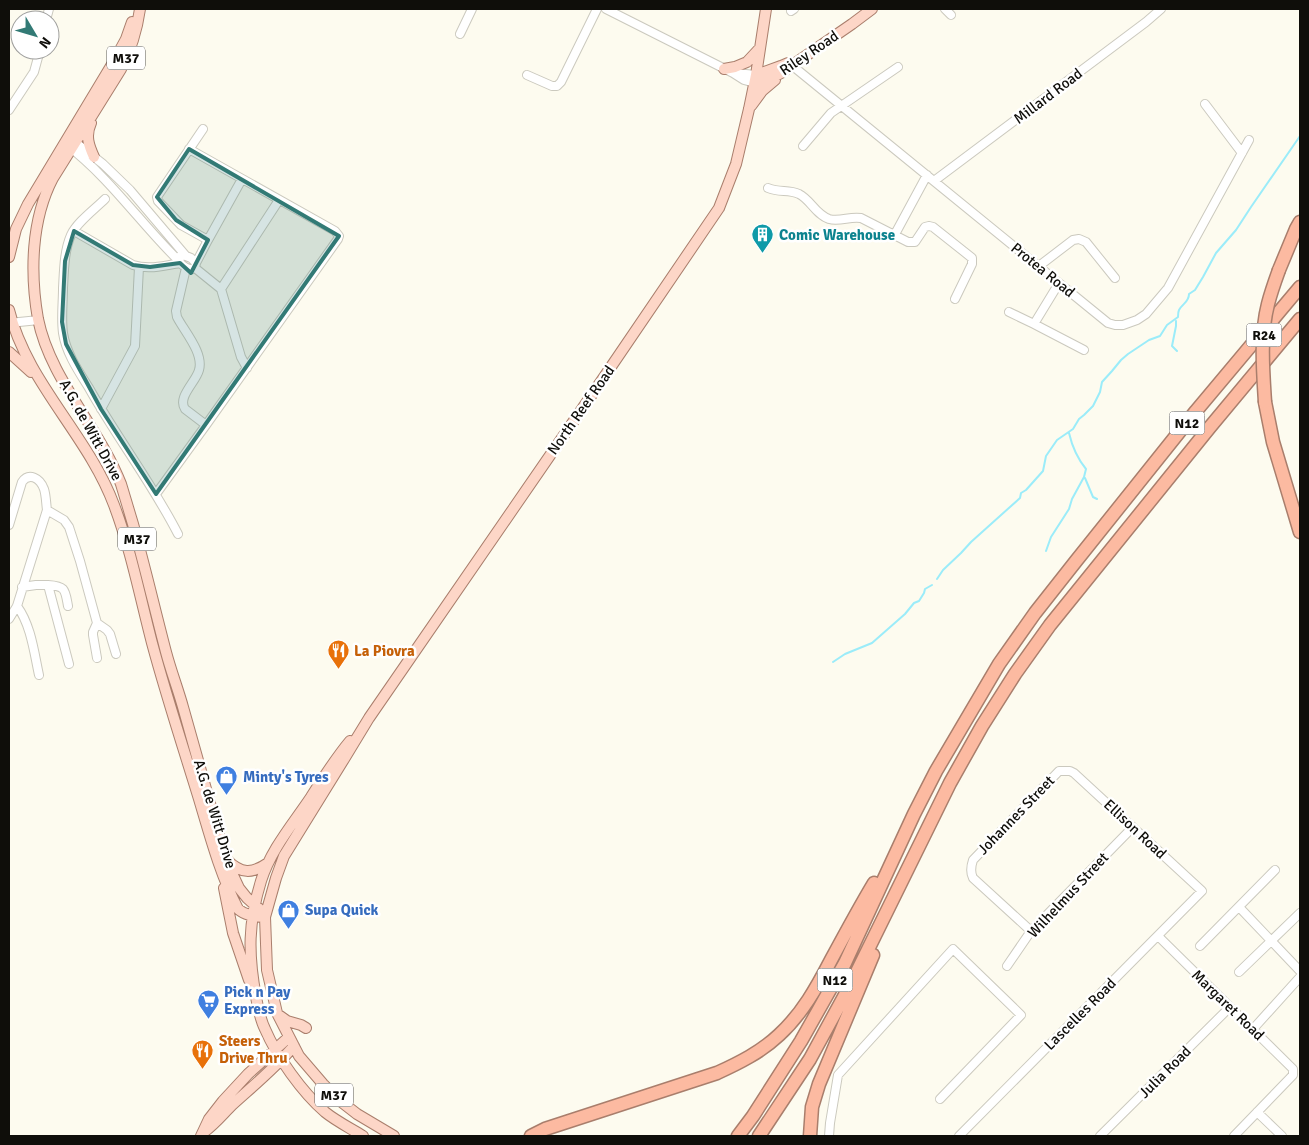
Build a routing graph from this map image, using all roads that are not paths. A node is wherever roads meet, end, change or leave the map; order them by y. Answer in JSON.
{"nodes":[{"id":1,"x":135,"y":9,"type":"edge"},
{"id":2,"x":140,"y":9,"type":"edge"},
{"id":3,"x":472,"y":9,"type":"edge"},
{"id":4,"x":597,"y":9,"type":"edge"},
{"id":5,"x":606,"y":9,"type":"edge"},
{"id":6,"x":766,"y":9,"type":"edge"},
{"id":7,"x":872,"y":9,"type":"edge"},
{"id":8,"x":1161,"y":9,"type":"edge"},
{"id":9,"x":460,"y":34,"type":"dead end"},
{"id":10,"x":760,"y":48,"type":"junction"},
{"id":11,"x":37,"y":60,"type":"edge"},
{"id":12,"x":790,"y":64,"type":"junction"},
{"id":13,"x":898,"y":67,"type":"dead end"},
{"id":14,"x":728,"y":70,"type":"junction"},
{"id":15,"x":781,"y":73,"type":"junction"},
{"id":16,"x":527,"y":74,"type":"dead end"},
{"id":17,"x":755,"y":79,"type":"junction"},
{"id":18,"x":100,"y":102,"type":"junction"},
{"id":19,"x":1205,"y":104,"type":"dead end"},
{"id":20,"x":840,"y":106,"type":"junction"},
{"id":21,"x":749,"y":109,"type":"junction"},
{"id":22,"x":9,"y":110,"type":"edge"},
{"id":23,"x":203,"y":129,"type":"dead end"},
{"id":24,"x":1249,"y":140,"type":"dead end"},
{"id":25,"x":70,"y":143,"type":"junction"},
{"id":26,"x":803,"y":146,"type":"dead end"},
{"id":27,"x":189,"y":149,"type":"junction"},
{"id":28,"x":1242,"y":153,"type":"junction"},
{"id":29,"x":94,"y":157,"type":"junction"},
{"id":30,"x":927,"y":175,"type":"junction"},
{"id":31,"x":242,"y":179,"type":"junction"},
{"id":32,"x":934,"y":181,"type":"junction"},
{"id":33,"x":768,"y":188,"type":"dead end"},
{"id":34,"x":105,"y":199,"type":"dead end"},
{"id":35,"x":279,"y":200,"type":"junction"},
{"id":36,"x":1300,"y":222,"type":"edge"},
{"id":37,"x":163,"y":228,"type":"junction"},
{"id":38,"x":74,"y":231,"type":"junction"},
{"id":39,"x":154,"y":236,"type":"junction"},
{"id":40,"x":894,"y":236,"type":"junction"},
{"id":41,"x":208,"y":240,"type":"junction"},
{"id":42,"x":186,"y":256,"type":"junction"},
{"id":43,"x":9,"y":257,"type":"edge"},
{"id":44,"x":182,"y":264,"type":"junction"},
{"id":45,"x":196,"y":265,"type":"junction"},
{"id":46,"x":1039,"y":266,"type":"junction"},
{"id":47,"x":139,"y":267,"type":"junction"},
{"id":48,"x":1115,"y":278,"type":"dead end"},
{"id":49,"x":1059,"y":283,"type":"junction"},
{"id":50,"x":1300,"y":287,"type":"edge"},
{"id":51,"x":221,"y":289,"type":"junction"},
{"id":52,"x":954,"y":298,"type":"dead end"},
{"id":53,"x":9,"y":310,"type":"edge"},
{"id":54,"x":1009,"y":312,"type":"dead end"},
{"id":55,"x":1300,"y":319,"type":"edge"},
{"id":56,"x":39,"y":320,"type":"junction"},
{"id":57,"x":10,"y":322,"type":"edge"},
{"id":58,"x":1034,"y":324,"type":"junction"},
{"id":59,"x":1084,"y":350,"type":"dead end"},
{"id":60,"x":9,"y":352,"type":"edge"},
{"id":61,"x":247,"y":368,"type":"junction"},
{"id":62,"x":41,"y":381,"type":"junction"},
{"id":63,"x":101,"y":409,"type":"junction"},
{"id":64,"x":206,"y":425,"type":"junction"},
{"id":65,"x":156,"y":494,"type":"junction"},
{"id":66,"x":46,"y":510,"type":"junction"},
{"id":67,"x":9,"y":525,"type":"edge"},
{"id":68,"x":1300,"y":532,"type":"edge"},
{"id":69,"x":178,"y":534,"type":"dead end"},
{"id":70,"x":137,"y":541,"type":"junction"},
{"id":71,"x":127,"y":545,"type":"junction"},
{"id":72,"x":145,"y":568,"type":"junction"},
{"id":73,"x":134,"y":571,"type":"junction"},
{"id":74,"x":48,"y":585,"type":"junction"},
{"id":75,"x":22,"y":587,"type":"junction"},
{"id":76,"x":17,"y":606,"type":"junction"},
{"id":77,"x":68,"y":606,"type":"dead end"},
{"id":78,"x":9,"y":619,"type":"edge"},
{"id":79,"x":97,"y":623,"type":"junction"},
{"id":80,"x":116,"y":654,"type":"dead end"},
{"id":81,"x":97,"y":658,"type":"dead end"},
{"id":82,"x":69,"y":664,"type":"dead end"},
{"id":83,"x":39,"y":675,"type":"dead end"},
{"id":84,"x":368,"y":719,"type":"junction"},
{"id":85,"x":1066,"y":770,"type":"joint"},
{"id":86,"x":199,"y":780,"type":"junction"},
{"id":87,"x":914,"y":814,"type":"junction"},
{"id":88,"x":1133,"y":827,"type":"junction"},
{"id":89,"x":917,"y":848,"type":"junction"},
{"id":90,"x":226,"y":860,"type":"junction"},
{"id":91,"x":269,"y":862,"type":"junction"},
{"id":92,"x":1275,"y":870,"type":"dead end"},
{"id":93,"x":222,"y":872,"type":"junction"},
{"id":94,"x":1202,"y":892,"type":"joint"},
{"id":95,"x":254,"y":905,"type":"junction"},
{"id":96,"x":1239,"y":907,"type":"junction"},
{"id":97,"x":1300,"y":913,"type":"edge"},
{"id":98,"x":252,"y":916,"type":"junction"},
{"id":99,"x":265,"y":916,"type":"junction"},
{"id":100,"x":1031,"y":931,"type":"junction"},
{"id":101,"x":1158,"y":936,"type":"junction"},
{"id":102,"x":1272,"y":940,"type":"junction"},
{"id":103,"x":1200,"y":946,"type":"dead end"},
{"id":104,"x":1008,"y":966,"type":"dead end"},
{"id":105,"x":1300,"y":971,"type":"edge"},
{"id":106,"x":1239,"y":972,"type":"dead end"},
{"id":107,"x":1300,"y":976,"type":"edge"},
{"id":108,"x":1230,"y":1007,"type":"junction"},
{"id":109,"x":260,"y":1014,"type":"junction"},
{"id":110,"x":277,"y":1014,"type":"junction"},
{"id":111,"x":306,"y":1028,"type":"dead end"},
{"id":112,"x":1253,"y":1029,"type":"junction"},
{"id":113,"x":291,"y":1042,"type":"junction"},
{"id":114,"x":275,"y":1049,"type":"junction"},
{"id":115,"x":282,"y":1060,"type":"junction"},
{"id":116,"x":940,"y":1099,"type":"dead end"},
{"id":117,"x":1257,"y":1112,"type":"junction"},
{"id":118,"x":201,"y":1135,"type":"edge"},
{"id":119,"x":534,"y":1135,"type":"edge"},
{"id":120,"x":363,"y":1136,"type":"edge"},
{"id":121,"x":394,"y":1136,"type":"edge"},
{"id":122,"x":738,"y":1136,"type":"edge"},
{"id":123,"x":759,"y":1136,"type":"edge"},
{"id":124,"x":810,"y":1136,"type":"edge"},
{"id":125,"x":829,"y":1136,"type":"edge"},
{"id":126,"x":959,"y":1136,"type":"edge"},
{"id":127,"x":1100,"y":1136,"type":"edge"},
{"id":128,"x":1234,"y":1136,"type":"edge"},
{"id":129,"x":1282,"y":1136,"type":"edge"}],
"edges":[{"from":1,"to":25,"type":"main road","name":"A.G. de Witt Drive","number":"M37"},
{"from":2,"to":18,"type":"main road","name":"A.G. de Witt Drive","number":"M37"},
{"from":3,"to":9,"type":"street"},
{"from":4,"to":16,"type":"street"},
{"from":5,"to":14,"type":"street"},
{"from":6,"to":10,"type":"main road","name":"North Reef Road"},
{"from":7,"to":12,"type":"main road","name":"Riley Road"},
{"from":8,"to":32,"type":"street","name":"Millard Road"},
{"from":10,"to":14,"type":"main road"},
{"from":10,"to":17,"type":"main road","name":"North Reef Road"},
{"from":11,"to":22,"type":"street"},
{"from":12,"to":15,"type":"main road","name":"Riley Road"},
{"from":12,"to":17,"type":"main road","name":"Riley Road"},
{"from":12,"to":20,"type":"street","name":"Protea Road"},
{"from":13,"to":20,"type":"street"},
{"from":14,"to":17,"type":"street"},
{"from":15,"to":17,"type":"main road","name":"Riley Road"},
{"from":15,"to":21,"type":"main road"},
{"from":17,"to":21,"type":"main road","name":"North Reef Road"},
{"from":18,"to":25,"type":"main road","name":"A.G. de Witt Drive","number":"M37"},
{"from":18,"to":29,"type":"main road"},
{"from":19,"to":28,"type":"street"},
{"from":20,"to":26,"type":"street"},
{"from":20,"to":30,"type":"street","name":"Protea Road"},
{"from":21,"to":84,"type":"main road","name":"North Reef Road"},
{"from":23,"to":27,"type":"street"},
{"from":24,"to":28,"type":"street","name":"Protea Road"},
{"from":25,"to":29,"type":"street"},
{"from":25,"to":39,"type":"street"},
{"from":25,"to":43,"type":"main road","name":"A.G. de Witt Drive","number":"M37"},
{"from":25,"to":56,"type":"main road","name":"A.G. de Witt Drive","number":"M37"},
{"from":27,"to":31,"type":"street"},
{"from":27,"to":41,"type":"street"},
{"from":28,"to":49,"type":"street","name":"Protea Road"},
{"from":29,"to":37,"type":"street"},
{"from":30,"to":32,"type":"street","name":"Protea Road"},
{"from":30,"to":40,"type":"street"},
{"from":31,"to":35,"type":"street"},
{"from":31,"to":41,"type":"street"},
{"from":32,"to":46,"type":"street","name":"Protea Road"},
{"from":33,"to":40,"type":"street"},
{"from":34,"to":38,"type":"street"},
{"from":35,"to":51,"type":"street"},
{"from":35,"to":61,"type":"street"},
{"from":36,"to":68,"type":"highway","number":"R24","bridge":true},
{"from":37,"to":39,"type":"street"},
{"from":37,"to":42,"type":"street"},
{"from":38,"to":47,"type":"street"},
{"from":38,"to":63,"type":"street"},
{"from":39,"to":44,"type":"street"},
{"from":40,"to":52,"type":"street"},
{"from":41,"to":45,"type":"street"},
{"from":42,"to":44,"type":"street"},
{"from":42,"to":45,"type":"street"},
{"from":44,"to":45,"type":"street"},
{"from":44,"to":47,"type":"street"},
{"from":44,"to":64,"type":"street"},
{"from":45,"to":51,"type":"street"},
{"from":46,"to":48,"type":"street"},
{"from":46,"to":49,"type":"street","name":"Protea Road"},
{"from":47,"to":63,"type":"street"},
{"from":49,"to":58,"type":"street"},
{"from":50,"to":87,"type":"highway","number":"N12"},
{"from":51,"to":61,"type":"street"},
{"from":53,"to":57,"type":"main road","name":"A.G. de Witt Drive","number":"M37"},
{"from":54,"to":58,"type":"street"},
{"from":55,"to":89,"type":"highway","number":"N12"},
{"from":56,"to":57,"type":"street"},
{"from":56,"to":70,"type":"main road","name":"A.G. de Witt Drive","number":"M37"},
{"from":57,"to":62,"type":"main road","name":"A.G. de Witt Drive","number":"M37"},
{"from":58,"to":59,"type":"street"},
{"from":60,"to":62,"type":"main road"},
{"from":61,"to":64,"type":"street"},
{"from":62,"to":71,"type":"main road","name":"A.G. de Witt Drive","number":"M37"},
{"from":63,"to":65,"type":"street"},
{"from":64,"to":65,"type":"street"},
{"from":65,"to":69,"type":"street"},
{"from":66,"to":67,"type":"street"},
{"from":66,"to":75,"type":"street"},
{"from":66,"to":79,"type":"street"},
{"from":70,"to":71,"type":"main road"},
{"from":70,"to":72,"type":"main road","name":"A.G. de Witt Drive","number":"M37"},
{"from":71,"to":73,"type":"main road","name":"A.G. de Witt Drive","number":"M37"},
{"from":72,"to":73,"type":"main road"},
{"from":72,"to":86,"type":"main road","name":"A.G. de Witt Drive","number":"M37"},
{"from":73,"to":86,"type":"main road","name":"A.G. de Witt Drive","number":"M37"},
{"from":74,"to":75,"type":"street"},
{"from":74,"to":77,"type":"street"},
{"from":74,"to":82,"type":"street"},
{"from":75,"to":76,"type":"street"},
{"from":76,"to":78,"type":"street"},
{"from":76,"to":83,"type":"street"},
{"from":79,"to":80,"type":"street"},
{"from":79,"to":81,"type":"street"},
{"from":84,"to":91,"type":"main road","name":"North Reef Road"},
{"from":84,"to":99,"type":"main road","name":"North Reef Road"},
{"from":85,"to":88,"type":"street","name":"Ellison Road"},
{"from":85,"to":100,"type":"street","name":"Johannes Street"},
{"from":86,"to":90,"type":"main road","name":"A.G. de Witt Drive","number":"M37"},
{"from":86,"to":93,"type":"main road","name":"A.G. de Witt Drive","number":"M37"},
{"from":87,"to":119,"type":"highway"},
{"from":87,"to":122,"type":"highway","number":"N12"},
{"from":88,"to":94,"type":"street","name":"Ellison Road"},
{"from":88,"to":100,"type":"street","name":"Wilhelmus Street"},
{"from":89,"to":123,"type":"highway","number":"N12"},
{"from":89,"to":124,"type":"highway"},
{"from":90,"to":91,"type":"main road"},
{"from":90,"to":95,"type":"main road","name":"A.G. de Witt Drive","number":"M37"},
{"from":91,"to":95,"type":"main road","name":"North Reef Road"},
{"from":92,"to":96,"type":"street"},
{"from":93,"to":98,"type":"main road","name":"A.G. de Witt Drive","number":"M37"},
{"from":93,"to":109,"type":"main road"},
{"from":94,"to":101,"type":"street","name":"Lascelles Road"},
{"from":95,"to":98,"type":"main road","number":"M37"},
{"from":95,"to":99,"type":"main road","name":"A.G. de Witt Drive","number":"M37"},
{"from":96,"to":102,"type":"street"},
{"from":96,"to":103,"type":"street"},
{"from":97,"to":102,"type":"street"},
{"from":98,"to":99,"type":"main road"},
{"from":98,"to":109,"type":"main road","number":"M37"},
{"from":99,"to":110,"type":"main road","number":"M37"},
{"from":100,"to":104,"type":"street","name":"Wilhelmus Street"},
{"from":101,"to":108,"type":"street","name":"Margaret Road"},
{"from":101,"to":126,"type":"street","name":"Lascelles Road"},
{"from":102,"to":105,"type":"street"},
{"from":102,"to":106,"type":"street"},
{"from":107,"to":112,"type":"street"},
{"from":108,"to":112,"type":"street","name":"Margaret Road"},
{"from":108,"to":127,"type":"street","name":"Julia Road"},
{"from":109,"to":114,"type":"main road","number":"M37"},
{"from":110,"to":111,"type":"main road"},
{"from":110,"to":113,"type":"main road","number":"M37"},
{"from":112,"to":117,"type":"street","name":"Margaret Road"},
{"from":113,"to":114,"type":"main road"},
{"from":113,"to":115,"type":"main road"},
{"from":113,"to":121,"type":"main road","number":"M37"},
{"from":114,"to":115,"type":"main road","number":"M37"},
{"from":114,"to":118,"type":"main road"},
{"from":115,"to":118,"type":"main road"},
{"from":115,"to":120,"type":"main road","number":"M37"},
{"from":116,"to":125,"type":"street"},
{"from":117,"to":128,"type":"street"},
{"from":117,"to":129,"type":"street"}]}
